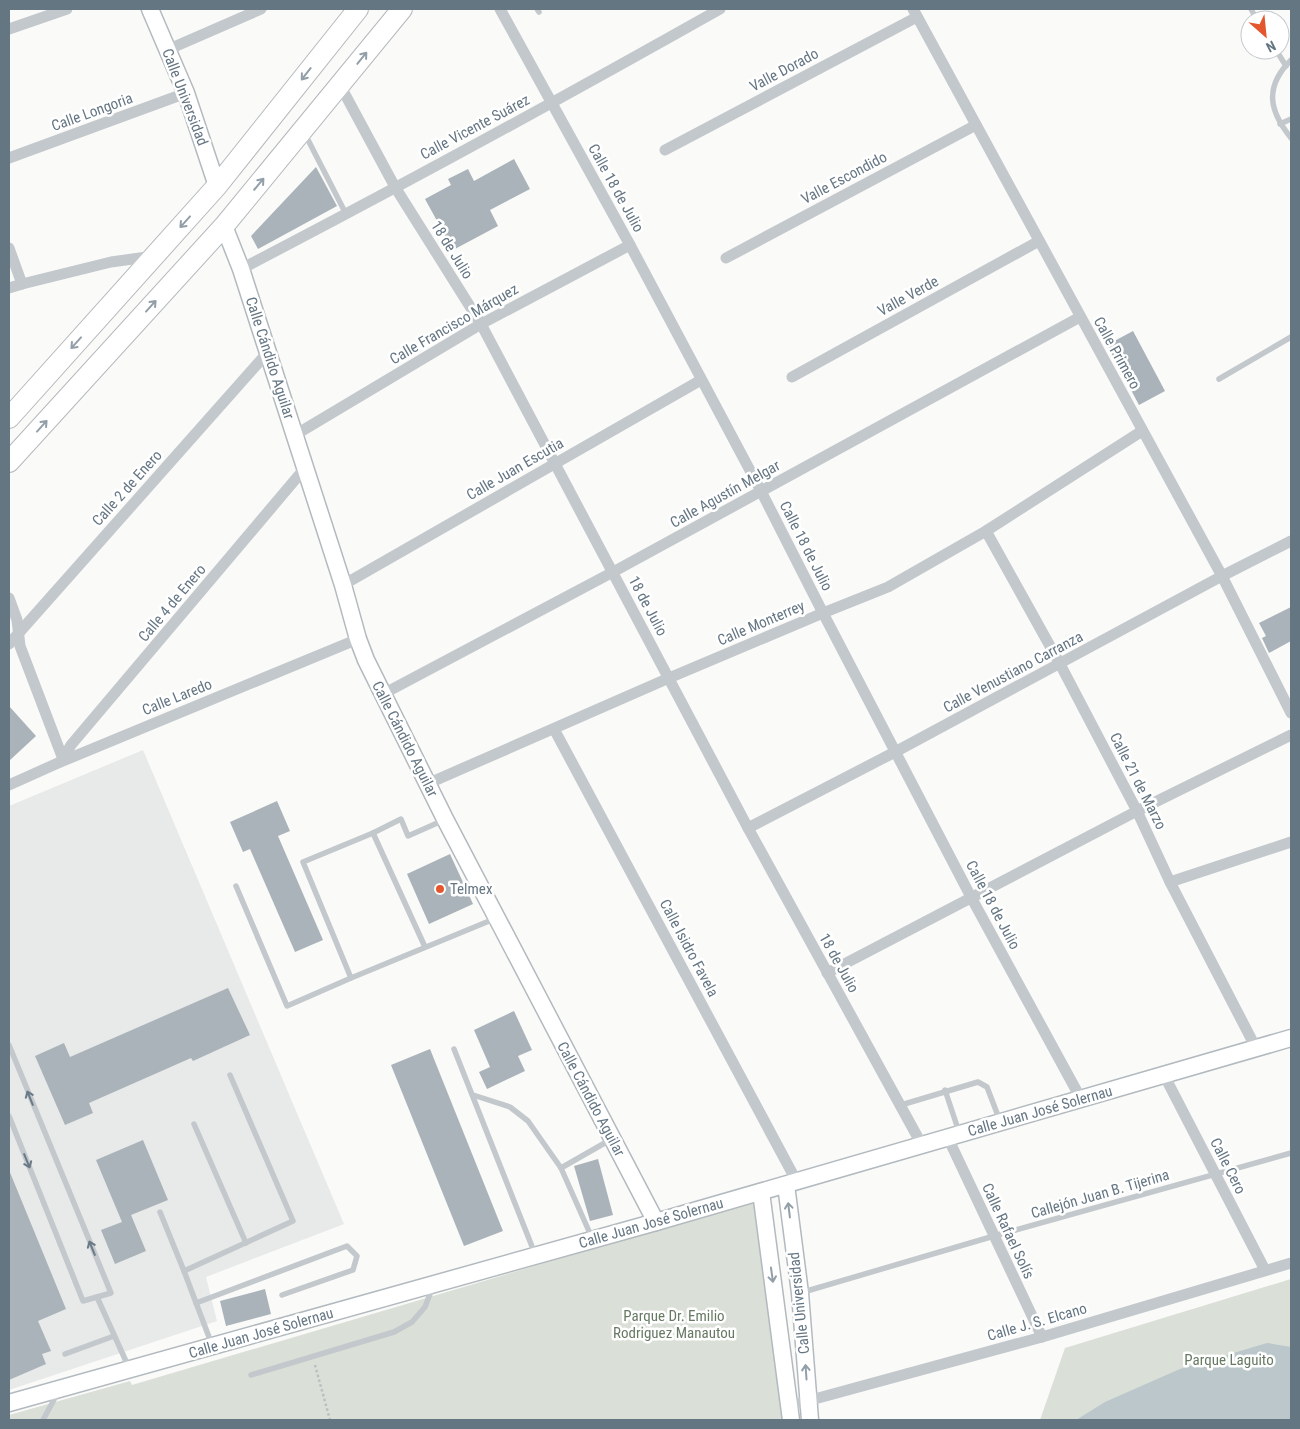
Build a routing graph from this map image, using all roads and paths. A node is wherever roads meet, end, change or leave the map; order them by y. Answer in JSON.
{"nodes":[{"id":1,"x":67,"y":9,"type":"edge"},
{"id":2,"x":150,"y":9,"type":"edge"},
{"id":3,"x":262,"y":9,"type":"edge"},
{"id":4,"x":358,"y":9,"type":"edge"},
{"id":5,"x":402,"y":9,"type":"edge"},
{"id":6,"x":500,"y":9,"type":"edge"},
{"id":7,"x":720,"y":9,"type":"edge"},
{"id":8,"x":915,"y":13,"type":"edge"},
{"id":9,"x":9,"y":28,"type":"edge"},
{"id":10,"x":168,"y":50,"type":"junction"},
{"id":11,"x":1282,"y":60,"type":"edge"},
{"id":12,"x":1291,"y":60,"type":"edge"},
{"id":13,"x":1286,"y":66,"type":"junction"},
{"id":14,"x":340,"y":85,"type":"junction"},
{"id":15,"x":186,"y":93,"type":"junction"},
{"id":16,"x":552,"y":103,"type":"junction"},
{"id":17,"x":1291,"y":118,"type":"edge"},
{"id":18,"x":1280,"y":124,"type":"junction"},
{"id":19,"x":976,"y":125,"type":"junction"},
{"id":20,"x":303,"y":131,"type":"junction"},
{"id":21,"x":1291,"y":138,"type":"edge"},
{"id":22,"x":665,"y":150,"type":"dead end"},
{"id":23,"x":9,"y":158,"type":"edge"},
{"id":24,"x":217,"y":186,"type":"junction"},
{"id":25,"x":395,"y":187,"type":"junction"},
{"id":26,"x":346,"y":214,"type":"junction"},
{"id":27,"x":224,"y":226,"type":"junction"},
{"id":28,"x":1039,"y":241,"type":"junction"},
{"id":29,"x":630,"y":245,"type":"junction"},
{"id":30,"x":9,"y":248,"type":"edge"},
{"id":31,"x":155,"y":256,"type":"junction"},
{"id":32,"x":726,"y":258,"type":"dead end"},
{"id":33,"x":241,"y":269,"type":"junction"},
{"id":34,"x":22,"y":284,"type":"junction"},
{"id":35,"x":9,"y":288,"type":"edge"},
{"id":36,"x":1080,"y":318,"type":"junction"},
{"id":37,"x":480,"y":324,"type":"junction"},
{"id":38,"x":1291,"y":337,"type":"edge"},
{"id":39,"x":268,"y":352,"type":"junction"},
{"id":40,"x":792,"y":377,"type":"dead end"},
{"id":41,"x":1219,"y":379,"type":"dead end"},
{"id":42,"x":701,"y":380,"type":"junction"},
{"id":43,"x":9,"y":418,"type":"edge"},
{"id":44,"x":1142,"y":431,"type":"junction"},
{"id":45,"x":295,"y":435,"type":"junction"},
{"id":46,"x":9,"y":462,"type":"edge"},
{"id":47,"x":555,"y":464,"type":"junction"},
{"id":48,"x":306,"y":468,"type":"junction"},
{"id":49,"x":761,"y":491,"type":"junction"},
{"id":50,"x":986,"y":531,"type":"junction"},
{"id":51,"x":1291,"y":541,"type":"edge"},
{"id":52,"x":613,"y":572,"type":"junction"},
{"id":53,"x":1222,"y":576,"type":"junction"},
{"id":54,"x":343,"y":584,"type":"junction"},
{"id":55,"x":9,"y":598,"type":"edge"},
{"id":56,"x":823,"y":613,"type":"junction"},
{"id":57,"x":18,"y":633,"type":"junction"},
{"id":58,"x":358,"y":639,"type":"junction"},
{"id":59,"x":9,"y":644,"type":"edge"},
{"id":60,"x":1060,"y":664,"type":"junction"},
{"id":61,"x":669,"y":678,"type":"junction"},
{"id":62,"x":383,"y":694,"type":"junction"},
{"id":63,"x":1291,"y":713,"type":"edge"},
{"id":64,"x":554,"y":729,"type":"junction"},
{"id":65,"x":1291,"y":735,"type":"edge"},
{"id":66,"x":895,"y":752,"type":"junction"},
{"id":67,"x":61,"y":761,"type":"junction"},
{"id":68,"x":9,"y":784,"type":"edge"},
{"id":69,"x":427,"y":784,"type":"junction"},
{"id":70,"x":1137,"y":811,"type":"junction"},
{"id":71,"x":446,"y":819,"type":"junction"},
{"id":72,"x":748,"y":828,"type":"junction"},
{"id":73,"x":373,"y":833,"type":"junction"},
{"id":74,"x":1291,"y":842,"type":"edge"},
{"id":75,"x":1170,"y":882,"type":"junction"},
{"id":76,"x":236,"y":886,"type":"dead end"},
{"id":77,"x":971,"y":897,"type":"junction"},
{"id":78,"x":497,"y":918,"type":"junction"},
{"id":79,"x":425,"y":947,"type":"junction"},
{"id":80,"x":827,"y":973,"type":"junction"},
{"id":81,"x":351,"y":978,"type":"junction"},
{"id":82,"x":1291,"y":1038,"type":"edge"},
{"id":83,"x":9,"y":1045,"type":"edge"},
{"id":84,"x":454,"y":1048,"type":"dead end"},
{"id":85,"x":1256,"y":1048,"type":"junction"},
{"id":86,"x":230,"y":1075,"type":"dead end"},
{"id":87,"x":1164,"y":1075,"type":"junction"},
{"id":88,"x":945,"y":1090,"type":"junction"},
{"id":89,"x":473,"y":1095,"type":"junction"},
{"id":90,"x":1081,"y":1099,"type":"junction"},
{"id":91,"x":901,"y":1105,"type":"junction"},
{"id":92,"x":9,"y":1116,"type":"edge"},
{"id":93,"x":1001,"y":1122,"type":"junction"},
{"id":94,"x":194,"y":1124,"type":"dead end"},
{"id":95,"x":954,"y":1136,"type":"junction"},
{"id":96,"x":612,"y":1138,"type":"junction"},
{"id":97,"x":922,"y":1145,"type":"junction"},
{"id":98,"x":1291,"y":1153,"type":"edge"},
{"id":99,"x":561,"y":1168,"type":"junction"},
{"id":100,"x":1215,"y":1174,"type":"junction"},
{"id":101,"x":791,"y":1183,"type":"junction"},
{"id":102,"x":761,"y":1192,"type":"junction"},
{"id":103,"x":160,"y":1212,"type":"dead end"},
{"id":104,"x":656,"y":1222,"type":"junction"},
{"id":105,"x":994,"y":1236,"type":"junction"},
{"id":106,"x":592,"y":1240,"type":"junction"},
{"id":107,"x":246,"y":1243,"type":"junction"},
{"id":108,"x":536,"y":1256,"type":"junction"},
{"id":109,"x":1291,"y":1263,"type":"edge"},
{"id":110,"x":1265,"y":1270,"type":"junction"},
{"id":111,"x":184,"y":1271,"type":"junction"},
{"id":112,"x":434,"y":1284,"type":"junction"},
{"id":113,"x":800,"y":1293,"type":"junction"},
{"id":114,"x":282,"y":1295,"type":"dead end"},
{"id":115,"x":97,"y":1297,"type":"junction"},
{"id":116,"x":196,"y":1303,"type":"junction"},
{"id":117,"x":114,"y":1336,"type":"junction"},
{"id":118,"x":1042,"y":1337,"type":"junction"},
{"id":119,"x":212,"y":1346,"type":"junction"},
{"id":120,"x":65,"y":1354,"type":"dead end"},
{"id":121,"x":313,"y":1356,"type":"junction"},
{"id":122,"x":130,"y":1370,"type":"junction"},
{"id":123,"x":251,"y":1375,"type":"dead end"},
{"id":124,"x":60,"y":1390,"type":"junction"},
{"id":125,"x":808,"y":1401,"type":"junction"},
{"id":126,"x":9,"y":1403,"type":"edge"},
{"id":127,"x":790,"y":1413,"type":"edge"},
{"id":128,"x":43,"y":1420,"type":"edge"},
{"id":129,"x":330,"y":1420,"type":"edge"},
{"id":130,"x":810,"y":1420,"type":"edge"}],
"edges":[{"from":1,"to":9,"type":"street"},
{"from":2,"to":10,"type":"street","name":"Calle Universidad"},
{"from":3,"to":10,"type":"street"},
{"from":4,"to":24,"type":"highway","one_way":true},
{"from":14,"to":5,"type":"highway","one_way":true},
{"from":6,"to":16,"type":"street","name":"Calle 18 de Julio"},
{"from":7,"to":16,"type":"street","name":"Calle Vicente Suárez"},
{"from":8,"to":19,"type":"street","name":"Calle Primero"},
{"from":8,"to":22,"type":"street","name":"Valle Dorado"},
{"from":10,"to":15,"type":"street","name":"Calle Universidad"},
{"from":11,"to":13,"type":"lane"},
{"from":12,"to":13,"type":"lane"},
{"from":13,"to":18,"type":"lane"},
{"from":14,"to":20,"type":"highway"},
{"from":14,"to":25,"type":"street","name":"18 de Julio"},
{"from":15,"to":23,"type":"street","name":"Calle Longoria"},
{"from":15,"to":24,"type":"street","name":"Calle Universidad"},
{"from":16,"to":25,"type":"street","name":"Calle Vicente Suárez"},
{"from":16,"to":29,"type":"street","name":"Calle 18 de Julio"},
{"from":17,"to":18,"type":"lane"},
{"from":18,"to":21,"type":"lane"},
{"from":19,"to":28,"type":"street","name":"Calle Primero"},
{"from":19,"to":32,"type":"street","name":"Valle Escondido"},
{"from":20,"to":26,"type":"lane"},
{"from":27,"to":20,"type":"highway","one_way":true},
{"from":24,"to":31,"type":"highway","one_way":true},
{"from":25,"to":26,"type":"street","name":"Calle Vicente Suárez"},
{"from":25,"to":37,"type":"street","name":"18 de Julio"},
{"from":26,"to":33,"type":"street","name":"Calle Vicente Suárez"},
{"from":27,"to":33,"type":"street","name":"Calle Cándido Aguilar"},
{"from":46,"to":27,"type":"highway","one_way":true},
{"from":28,"to":36,"type":"street","name":"Calle Primero"},
{"from":28,"to":40,"type":"street","name":"Valle Verde"},
{"from":29,"to":37,"type":"street","name":"Calle Francisco Márquez"},
{"from":29,"to":42,"type":"street","name":"Calle 18 de Julio"},
{"from":30,"to":34,"type":"street"},
{"from":31,"to":34,"type":"street"},
{"from":31,"to":43,"type":"highway","one_way":true},
{"from":33,"to":39,"type":"street","name":"Calle Cándido Aguilar"},
{"from":34,"to":35,"type":"street"},
{"from":36,"to":44,"type":"street","name":"Calle Primero"},
{"from":36,"to":49,"type":"street","name":"Calle Agustín Melgar"},
{"from":37,"to":45,"type":"street","name":"Calle Francisco Márquez"},
{"from":37,"to":47,"type":"street","name":"18 de Julio"},
{"from":38,"to":41,"type":"lane"},
{"from":39,"to":45,"type":"street","name":"Calle Cándido Aguilar"},
{"from":39,"to":57,"type":"street","name":"Calle 2 de Enero"},
{"from":42,"to":47,"type":"street","name":"Calle Juan Escutia"},
{"from":42,"to":49,"type":"street","name":"Calle 18 de Julio"},
{"from":44,"to":50,"type":"street","name":"Calle Monterrey"},
{"from":44,"to":53,"type":"street","name":"Calle Primero"},
{"from":45,"to":48,"type":"street","name":"Calle Cándido Aguilar"},
{"from":47,"to":52,"type":"street","name":"18 de Julio"},
{"from":47,"to":54,"type":"street","name":"Calle Juan Escutia"},
{"from":48,"to":54,"type":"street","name":"Calle Cándido Aguilar"},
{"from":48,"to":67,"type":"street","name":"Calle 4 de Enero"},
{"from":49,"to":52,"type":"street","name":"Calle Agustín Melgar"},
{"from":49,"to":56,"type":"street","name":"Calle 18 de Julio"},
{"from":50,"to":56,"type":"street","name":"Calle Monterrey"},
{"from":50,"to":60,"type":"street","name":"Calle 21 de Marzo"},
{"from":51,"to":53,"type":"street","name":"Calle Venustiano Carranza"},
{"from":52,"to":61,"type":"street","name":"18 de Julio"},
{"from":52,"to":62,"type":"street","name":"Calle Agustín Melgar"},
{"from":53,"to":60,"type":"street","name":"Calle Venustiano Carranza"},
{"from":53,"to":63,"type":"street","name":"Calle Primero"},
{"from":54,"to":58,"type":"street","name":"Calle Cándido Aguilar"},
{"from":55,"to":57,"type":"street"},
{"from":56,"to":61,"type":"street","name":"Calle Monterrey"},
{"from":56,"to":66,"type":"street","name":"Calle 18 de Julio"},
{"from":57,"to":59,"type":"street","name":"Calle 2 de Enero"},
{"from":57,"to":67,"type":"street"},
{"from":58,"to":62,"type":"street","name":"Calle Cándido Aguilar"},
{"from":58,"to":67,"type":"street","name":"Calle Laredo"},
{"from":60,"to":66,"type":"street","name":"Calle Venustiano Carranza"},
{"from":60,"to":70,"type":"street","name":"Calle 21 de Marzo"},
{"from":61,"to":64,"type":"street","name":"Calle Monterrey"},
{"from":61,"to":72,"type":"street","name":"18 de Julio"},
{"from":62,"to":69,"type":"street","name":"Calle Cándido Aguilar"},
{"from":64,"to":69,"type":"street","name":"Calle Monterrey"},
{"from":64,"to":101,"type":"street","name":"Calle Isidro Favela"},
{"from":65,"to":70,"type":"street"},
{"from":66,"to":72,"type":"street","name":"Calle Venustiano Carranza"},
{"from":66,"to":77,"type":"street","name":"Calle 18 de Julio"},
{"from":67,"to":68,"type":"street","name":"Calle Laredo"},
{"from":69,"to":71,"type":"street","name":"Calle Cándido Aguilar"},
{"from":70,"to":75,"type":"street","name":"Calle 21 de Marzo"},
{"from":70,"to":77,"type":"street"},
{"from":71,"to":73,"type":"lane"},
{"from":71,"to":78,"type":"street","name":"Calle Cándido Aguilar"},
{"from":72,"to":80,"type":"street","name":"18 de Julio"},
{"from":73,"to":79,"type":"lane"},
{"from":73,"to":81,"type":"lane"},
{"from":74,"to":75,"type":"street"},
{"from":75,"to":85,"type":"street","name":"Calle 21 de Marzo"},
{"from":76,"to":81,"type":"lane"},
{"from":77,"to":80,"type":"street"},
{"from":77,"to":90,"type":"street","name":"Calle 18 de Julio"},
{"from":78,"to":79,"type":"lane"},
{"from":78,"to":96,"type":"street","name":"Calle Cándido Aguilar"},
{"from":79,"to":81,"type":"lane"},
{"from":80,"to":91,"type":"street","name":"18 de Julio"},
{"from":82,"to":85,"type":"street","name":"Calle Juan José Solernau"},
{"from":115,"to":83,"type":"lane","one_way":true},
{"from":84,"to":89,"type":"lane"},
{"from":85,"to":87,"type":"street","name":"Calle Juan José Solernau"},
{"from":86,"to":107,"type":"lane"},
{"from":87,"to":90,"type":"street","name":"Calle Juan José Solernau"},
{"from":87,"to":100,"type":"street","name":"Calle Cero"},
{"from":88,"to":91,"type":"lane"},
{"from":88,"to":93,"type":"lane"},
{"from":88,"to":95,"type":"lane"},
{"from":89,"to":99,"type":"lane"},
{"from":89,"to":108,"type":"lane"},
{"from":90,"to":93,"type":"street","name":"Calle Juan José Solernau"},
{"from":91,"to":97,"type":"street","name":"18 de Julio"},
{"from":92,"to":115,"type":"lane","one_way":true},
{"from":93,"to":95,"type":"street","name":"Calle Juan José Solernau"},
{"from":94,"to":107,"type":"lane"},
{"from":95,"to":97,"type":"street","name":"Calle Juan José Solernau"},
{"from":95,"to":105,"type":"street","name":"Calle Rafael Solís"},
{"from":96,"to":99,"type":"lane"},
{"from":96,"to":104,"type":"street","name":"Calle Cándido Aguilar"},
{"from":97,"to":101,"type":"street","name":"Calle Juan José Solernau"},
{"from":98,"to":100,"type":"lane","name":"Callejón Juan B. Tijerina"},
{"from":99,"to":106,"type":"lane"},
{"from":100,"to":105,"type":"lane","name":"Callejón Juan B. Tijerina"},
{"from":100,"to":110,"type":"street","name":"Calle Cero"},
{"from":101,"to":102,"type":"street","name":"Calle Juan José Solernau"},
{"from":113,"to":101,"type":"street","name":"Calle Universidad","one_way":true},
{"from":102,"to":104,"type":"street","name":"Calle Juan José Solernau"},
{"from":102,"to":127,"type":"street","name":"Calle Universidad","one_way":true},
{"from":103,"to":111,"type":"lane"},
{"from":104,"to":106,"type":"street","name":"Calle Juan José Solernau"},
{"from":105,"to":113,"type":"lane","name":"Callejón Juan B. Tijerina"},
{"from":105,"to":118,"type":"street","name":"Calle Rafael Solís"},
{"from":106,"to":108,"type":"street","name":"Calle Juan José Solernau"},
{"from":107,"to":111,"type":"lane"},
{"from":108,"to":112,"type":"street","name":"Calle Juan José Solernau"},
{"from":109,"to":110,"type":"street","name":"Calle J. S. Elcano"},
{"from":110,"to":118,"type":"street","name":"Calle J. S. Elcano"},
{"from":111,"to":116,"type":"lane"},
{"from":112,"to":119,"type":"street","name":"Calle Juan José Solernau"},
{"from":112,"to":121,"type":"lane"},
{"from":125,"to":113,"type":"street","name":"Calle Universidad","one_way":true},
{"from":114,"to":116,"type":"lane"},
{"from":115,"to":117,"type":"lane"},
{"from":116,"to":119,"type":"lane"},
{"from":117,"to":120,"type":"lane"},
{"from":117,"to":122,"type":"lane"},
{"from":118,"to":125,"type":"street","name":"Calle J. S. Elcano"},
{"from":119,"to":122,"type":"street","name":"Calle Juan José Solernau"},
{"from":121,"to":123,"type":"lane"},
{"from":121,"to":129,"type":"path"},
{"from":122,"to":124,"type":"street","name":"Calle Juan José Solernau"},
{"from":124,"to":126,"type":"street","name":"Calle Juan José Solernau"},
{"from":124,"to":128,"type":"lane"},
{"from":125,"to":127,"type":"street","name":"Calle J. S. Elcano"},
{"from":125,"to":130,"type":"street","name":"Calle Universidad"}]}
